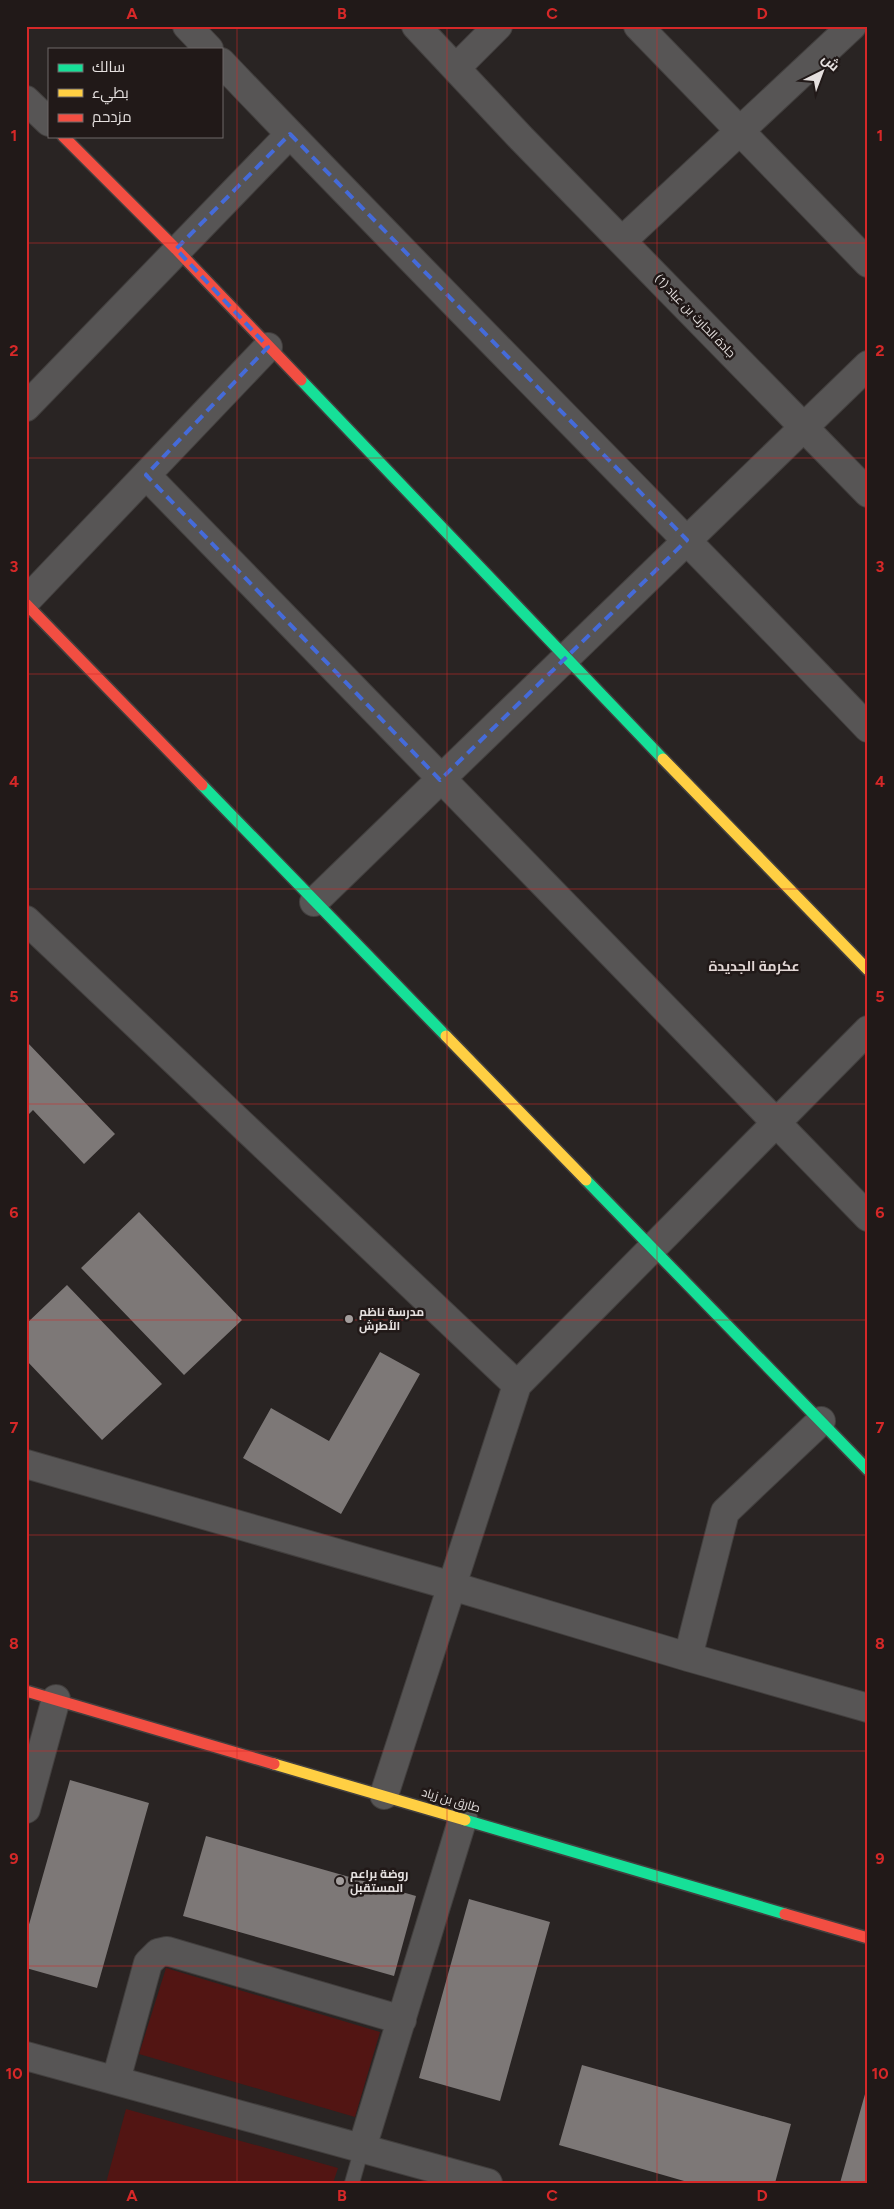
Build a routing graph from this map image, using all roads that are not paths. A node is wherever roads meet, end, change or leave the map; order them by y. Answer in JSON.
{"nodes":[{"id":1,"x":187,"y":26,"type":"edge"},
{"id":2,"x":416,"y":26,"type":"edge"},
{"id":3,"x":498,"y":26,"type":"edge"},
{"id":4,"x":638,"y":26,"type":"edge"},
{"id":5,"x":852,"y":26,"type":"edge"},
{"id":6,"x":856,"y":26,"type":"edge"},
{"id":7,"x":868,"y":38,"type":"edge"},
{"id":8,"x":208,"y":48,"type":"edge"},
{"id":9,"x":222,"y":63,"type":"edge"},
{"id":10,"x":456,"y":68,"type":"junction"},
{"id":11,"x":26,"y":100,"type":"edge"},
{"id":12,"x":48,"y":121,"type":"edge"},
{"id":13,"x":739,"y":132,"type":"junction"},
{"id":14,"x":290,"y":134,"type":"junction"},
{"id":15,"x":65,"y":138,"type":"edge"},
{"id":16,"x":622,"y":241,"type":"junction"},
{"id":17,"x":176,"y":250,"type":"junction"},
{"id":18,"x":868,"y":263,"type":"edge"},
{"id":19,"x":268,"y":347,"type":"junction"},
{"id":20,"x":868,"y":365,"type":"edge"},
{"id":21,"x":28,"y":401,"type":"edge"},
{"id":22,"x":803,"y":427,"type":"junction"},
{"id":23,"x":146,"y":475,"type":"junction"},
{"id":24,"x":868,"y":493,"type":"edge"},
{"id":25,"x":688,"y":540,"type":"junction"},
{"id":26,"x":26,"y":602,"type":"edge"},
{"id":27,"x":565,"y":658,"type":"junction"},
{"id":28,"x":868,"y":728,"type":"edge"},
{"id":29,"x":440,"y":780,"type":"junction"},
{"id":30,"x":314,"y":902,"type":"junction"},
{"id":31,"x":29,"y":927,"type":"edge"},
{"id":32,"x":868,"y":970,"type":"edge"},
{"id":33,"x":868,"y":1030,"type":"edge"},
{"id":34,"x":778,"y":1122,"type":"junction"},
{"id":35,"x":868,"y":1216,"type":"edge"},
{"id":36,"x":652,"y":1249,"type":"junction"},
{"id":37,"x":517,"y":1385,"type":"junction"},
{"id":38,"x":821,"y":1421,"type":"junction"},
{"id":39,"x":26,"y":1464,"type":"edge"},
{"id":40,"x":868,"y":1470,"type":"edge"},
{"id":41,"x":452,"y":1586,"type":"junction"},
{"id":42,"x":688,"y":1657,"type":"junction"},
{"id":43,"x":26,"y":1691,"type":"edge"},
{"id":44,"x":56,"y":1699,"type":"junction"},
{"id":45,"x":868,"y":1708,"type":"edge"},
{"id":46,"x":384,"y":1795,"type":"junction"},
{"id":47,"x":26,"y":1810,"type":"edge"},
{"id":48,"x":463,"y":1818,"type":"junction"},
{"id":49,"x":868,"y":1938,"type":"edge"},
{"id":50,"x":402,"y":2020,"type":"junction"},
{"id":51,"x":26,"y":2056,"type":"edge"},
{"id":52,"x":116,"y":2080,"type":"junction"},
{"id":53,"x":362,"y":2148,"type":"junction"},
{"id":54,"x":352,"y":2183,"type":"edge"},
{"id":55,"x":488,"y":2183,"type":"edge"}],
"edges":[{"from":1,"to":8,"type":"street"},
{"from":2,"to":10,"type":"street","name":"جادة الحارث بن عباد (1)"},
{"from":3,"to":10,"type":"street"},
{"from":4,"to":13,"type":"street"},
{"from":5,"to":13,"type":"street"},
{"from":6,"to":7,"type":"street"},
{"from":9,"to":14,"type":"street"},
{"from":10,"to":16,"type":"street","name":"جادة الحارث بن عباد (1)"},
{"from":11,"to":12,"type":"street"},
{"from":13,"to":16,"type":"street"},
{"from":13,"to":18,"type":"street"},
{"from":14,"to":17,"type":"street"},
{"from":14,"to":25,"type":"street"},
{"from":15,"to":17,"type":"street"},
{"from":16,"to":22,"type":"street","name":"جادة الحارث بن عباد (1)"},
{"from":17,"to":19,"type":"street"},
{"from":17,"to":21,"type":"street"},
{"from":19,"to":23,"type":"street"},
{"from":19,"to":27,"type":"street"},
{"from":20,"to":22,"type":"street"},
{"from":22,"to":24,"type":"street","name":"جادة الحارث بن عباد (1)"},
{"from":22,"to":25,"type":"street"},
{"from":23,"to":26,"type":"street"},
{"from":23,"to":29,"type":"street"},
{"from":25,"to":27,"type":"street"},
{"from":25,"to":28,"type":"street"},
{"from":26,"to":30,"type":"street"},
{"from":27,"to":29,"type":"street"},
{"from":27,"to":32,"type":"street"},
{"from":29,"to":30,"type":"street"},
{"from":29,"to":34,"type":"street"},
{"from":30,"to":36,"type":"street"},
{"from":31,"to":37,"type":"street"},
{"from":33,"to":34,"type":"street"},
{"from":34,"to":35,"type":"street"},
{"from":34,"to":36,"type":"street"},
{"from":36,"to":37,"type":"street"},
{"from":36,"to":38,"type":"street"},
{"from":37,"to":41,"type":"street"},
{"from":38,"to":40,"type":"street"},
{"from":38,"to":42,"type":"street"},
{"from":39,"to":41,"type":"street"},
{"from":41,"to":42,"type":"street"},
{"from":41,"to":46,"type":"street"},
{"from":42,"to":45,"type":"street"},
{"from":43,"to":44,"type":"street","name":"طارق بن زياد"},
{"from":44,"to":46,"type":"street","name":"طارق بن زياد"},
{"from":44,"to":47,"type":"street"},
{"from":46,"to":48,"type":"street","name":"طارق بن زياد"},
{"from":48,"to":49,"type":"street","name":"طارق بن زياد"},
{"from":48,"to":50,"type":"street"},
{"from":50,"to":52,"type":"street"},
{"from":50,"to":53,"type":"street"},
{"from":51,"to":52,"type":"street"},
{"from":52,"to":53,"type":"street"},
{"from":53,"to":54,"type":"lane"},
{"from":53,"to":55,"type":"street"}]}
